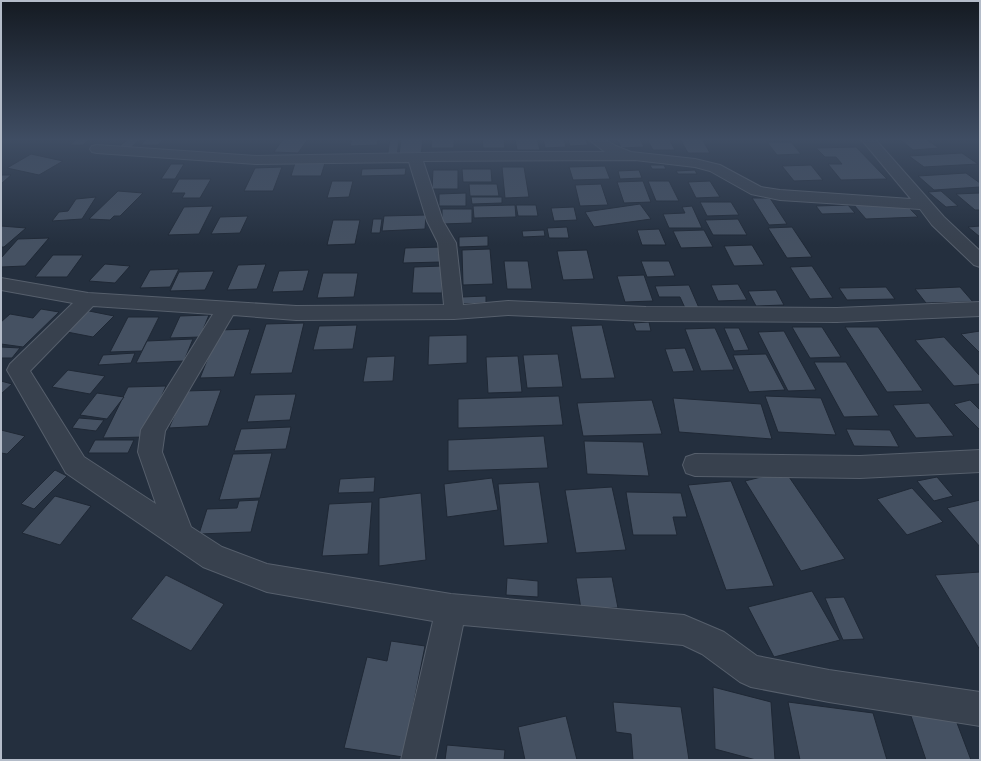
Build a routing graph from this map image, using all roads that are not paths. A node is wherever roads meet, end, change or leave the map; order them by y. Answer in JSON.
{"nodes":[{"id":1,"x":420,"y":175,"type":"edge"},
{"id":2,"x":727,"y":175,"type":"edge"},
{"id":3,"x":899,"y":175,"type":"edge"},
{"id":4,"x":925,"y":205,"type":"junction"},
{"id":5,"x":976,"y":253,"type":"edge"},
{"id":6,"x":1,"y":284,"type":"edge"},
{"id":7,"x":88,"y":299,"type":"junction"},
{"id":8,"x":226,"y":310,"type":"junction"},
{"id":9,"x":980,"y":310,"type":"edge"},
{"id":10,"x":454,"y":312,"type":"junction"},
{"id":11,"x":980,"y":461,"type":"edge"},
{"id":12,"x":695,"y":465,"type":"dead end"},
{"id":13,"x":180,"y":534,"type":"junction"},
{"id":14,"x":452,"y":609,"type":"junction"},
{"id":15,"x":980,"y":709,"type":"edge"},
{"id":16,"x":418,"y":760,"type":"edge"}],
"edges":[{"from":1,"to":10,"type":"street"},
{"from":2,"to":4,"type":"street"},
{"from":3,"to":4,"type":"street"},
{"from":4,"to":5,"type":"street"},
{"from":6,"to":7,"type":"street"},
{"from":7,"to":8,"type":"street"},
{"from":7,"to":13,"type":"street"},
{"from":8,"to":10,"type":"street"},
{"from":8,"to":13,"type":"street"},
{"from":9,"to":10,"type":"street"},
{"from":11,"to":12,"type":"street"},
{"from":13,"to":14,"type":"street"},
{"from":14,"to":15,"type":"street"},
{"from":14,"to":16,"type":"street"}]}
